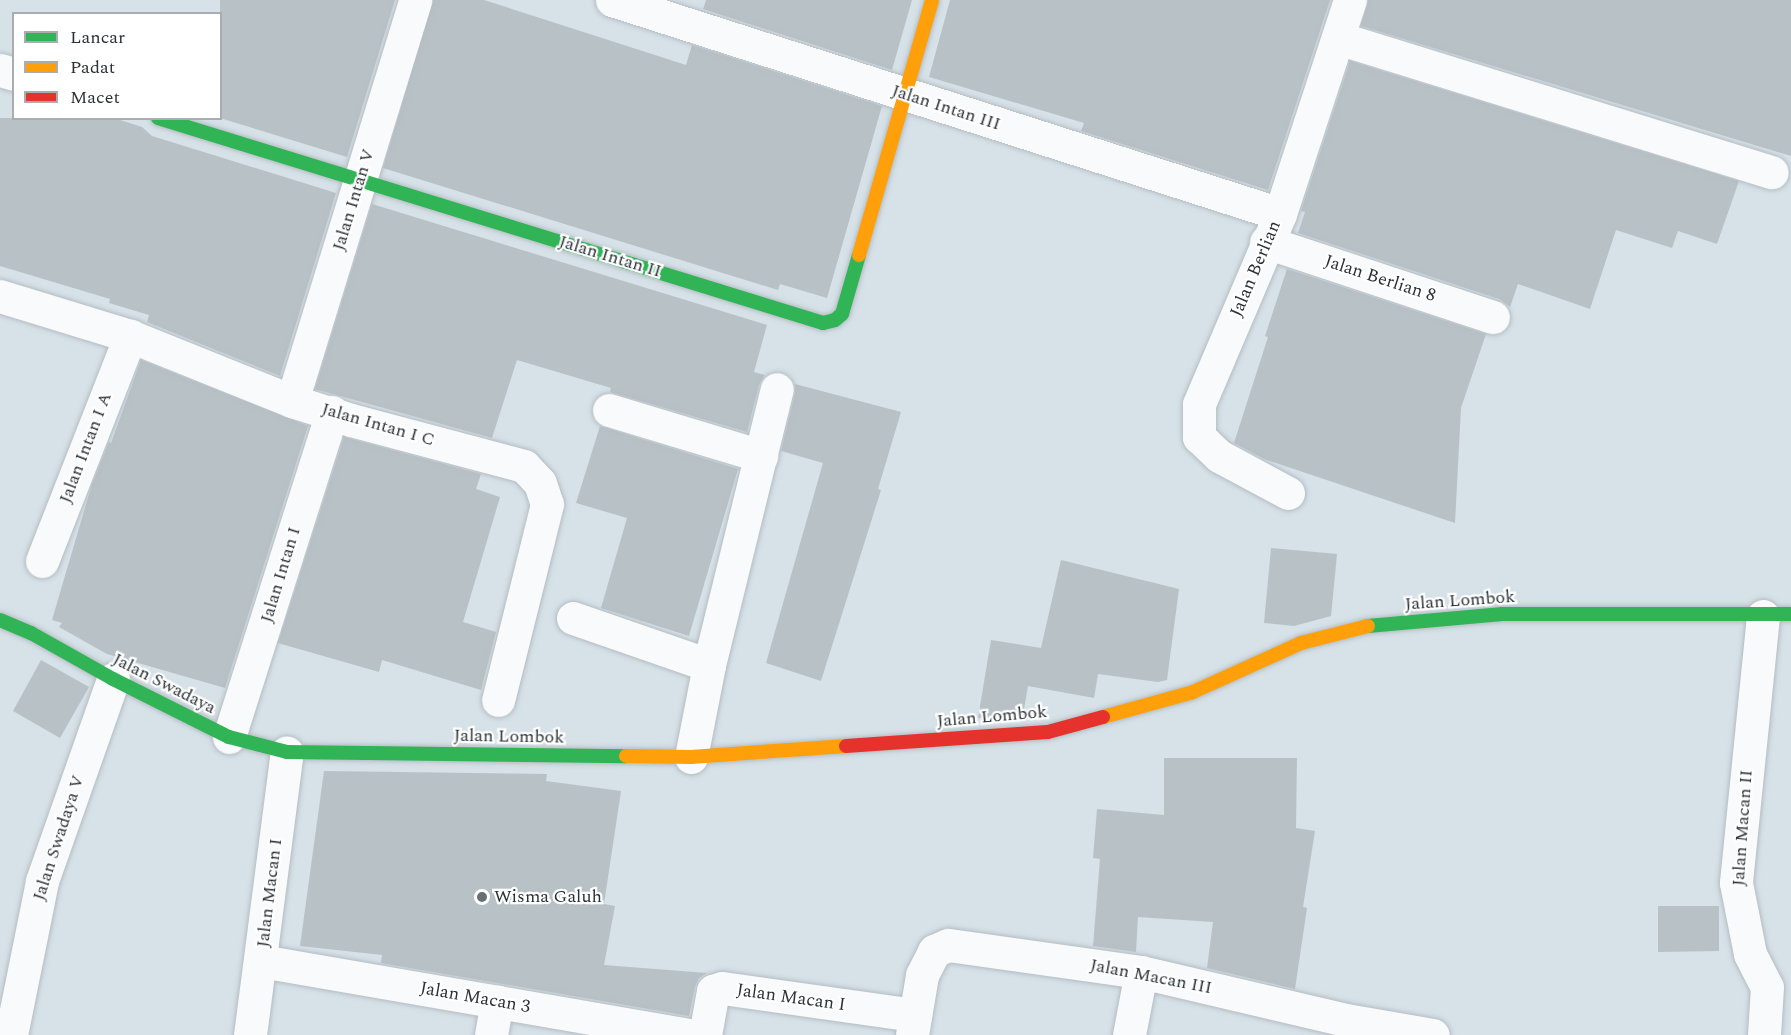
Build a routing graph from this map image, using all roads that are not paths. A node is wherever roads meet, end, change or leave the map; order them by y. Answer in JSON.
{"nodes":[{"id":1,"x":415,"y":0,"type":"edge"},
{"id":2,"x":612,"y":0,"type":"edge"},
{"id":3,"x":932,"y":0,"type":"edge"},
{"id":4,"x":1350,"y":0,"type":"edge"},
{"id":5,"x":1338,"y":38,"type":"junction"},
{"id":6,"x":904,"y":95,"type":"junction"},
{"id":7,"x":165,"y":120,"type":"edge"},
{"id":8,"x":1772,"y":172,"type":"dead end"},
{"id":9,"x":360,"y":180,"type":"junction"},
{"id":10,"x":1273,"y":228,"type":"junction"},
{"id":11,"x":0,"y":296,"type":"edge"},
{"id":12,"x":1493,"y":317,"type":"dead end"},
{"id":13,"x":130,"y":336,"type":"junction"},
{"id":14,"x":777,"y":389,"type":"dead end"},
{"id":15,"x":292,"y":401,"type":"junction"},
{"id":16,"x":609,"y":410,"type":"dead end"},
{"id":17,"x":332,"y":412,"type":"junction"},
{"id":18,"x":761,"y":456,"type":"junction"},
{"id":19,"x":1288,"y":493,"type":"dead end"},
{"id":20,"x":42,"y":561,"type":"dead end"},
{"id":21,"x":1777,"y":615,"type":"edge"},
{"id":22,"x":573,"y":618,"type":"dead end"},
{"id":23,"x":0,"y":620,"type":"edge"},
{"id":24,"x":709,"y":665,"type":"junction"},
{"id":25,"x":113,"y":679,"type":"junction"},
{"id":26,"x":498,"y":700,"type":"dead end"},
{"id":27,"x":230,"y":737,"type":"junction"},
{"id":28,"x":287,"y":752,"type":"junction"},
{"id":29,"x":691,"y":757,"type":"junction"},
{"id":30,"x":261,"y":961,"type":"junction"},
{"id":31,"x":1141,"y":972,"type":"junction"},
{"id":32,"x":497,"y":1002,"type":"junction"},
{"id":33,"x":913,"y":1025,"type":"edge"},
{"id":34,"x":1345,"y":1027,"type":"edge"},
{"id":35,"x":11,"y":1035,"type":"edge"},
{"id":36,"x":250,"y":1035,"type":"edge"},
{"id":37,"x":492,"y":1035,"type":"edge"},
{"id":38,"x":688,"y":1035,"type":"edge"},
{"id":39,"x":705,"y":1035,"type":"edge"},
{"id":40,"x":1130,"y":1035,"type":"edge"},
{"id":41,"x":1433,"y":1035,"type":"edge"},
{"id":42,"x":1764,"y":1035,"type":"edge"}],
"edges":[{"from":1,"to":9,"type":"street","name":"Jalan Intan V"},
{"from":2,"to":6,"type":"street","name":"Jalan Intan III"},
{"from":3,"to":6,"type":"street","name":"Jalan Intan II"},
{"from":4,"to":5,"type":"street","name":"Jalan Berlian"},
{"from":5,"to":8,"type":"street"},
{"from":5,"to":10,"type":"street","name":"Jalan Berlian"},
{"from":6,"to":9,"type":"street","name":"Jalan Intan II"},
{"from":6,"to":10,"type":"street","name":"Jalan Intan III"},
{"from":7,"to":9,"type":"street","name":"Jalan Intan II"},
{"from":9,"to":15,"type":"street","name":"Jalan Intan V"},
{"from":10,"to":12,"type":"street","name":"Jalan Berlian 8"},
{"from":10,"to":19,"type":"street","name":"Jalan Berlian"},
{"from":11,"to":13,"type":"street","name":"Jalan Intan I C"},
{"from":13,"to":15,"type":"street","name":"Jalan Intan I C"},
{"from":13,"to":20,"type":"street","name":"Jalan Intan I A"},
{"from":14,"to":18,"type":"street"},
{"from":15,"to":17,"type":"street","name":"Jalan Intan I C"},
{"from":16,"to":18,"type":"street"},
{"from":17,"to":26,"type":"street","name":"Jalan Intan I C"},
{"from":17,"to":27,"type":"street","name":"Jalan Intan I"},
{"from":18,"to":24,"type":"street"},
{"from":21,"to":29,"type":"street","name":"Jalan Lombok"},
{"from":21,"to":42,"type":"street","name":"Jalan Macan II"},
{"from":22,"to":24,"type":"street"},
{"from":23,"to":25,"type":"street","name":"Jalan Swadaya"},
{"from":24,"to":29,"type":"street"},
{"from":25,"to":27,"type":"street","name":"Jalan Swadaya"},
{"from":25,"to":35,"type":"street","name":"Jalan Swadaya V"},
{"from":27,"to":28,"type":"street","name":"Jalan Swadaya"},
{"from":28,"to":29,"type":"street","name":"Jalan Lombok"},
{"from":28,"to":30,"type":"street","name":"Jalan Macan I"},
{"from":30,"to":32,"type":"street","name":"Jalan Macan 3"},
{"from":30,"to":36,"type":"street","name":"Jalan Macan I"},
{"from":31,"to":33,"type":"street","name":"Jalan Macan III"},
{"from":31,"to":34,"type":"street","name":"Jalan Macan III"},
{"from":31,"to":40,"type":"street"},
{"from":32,"to":37,"type":"street"},
{"from":32,"to":38,"type":"street","name":"Jalan Macan 3"},
{"from":33,"to":39,"type":"street","name":"Jalan Macan I"},
{"from":34,"to":41,"type":"street","name":"Jalan Macan III"}]}
